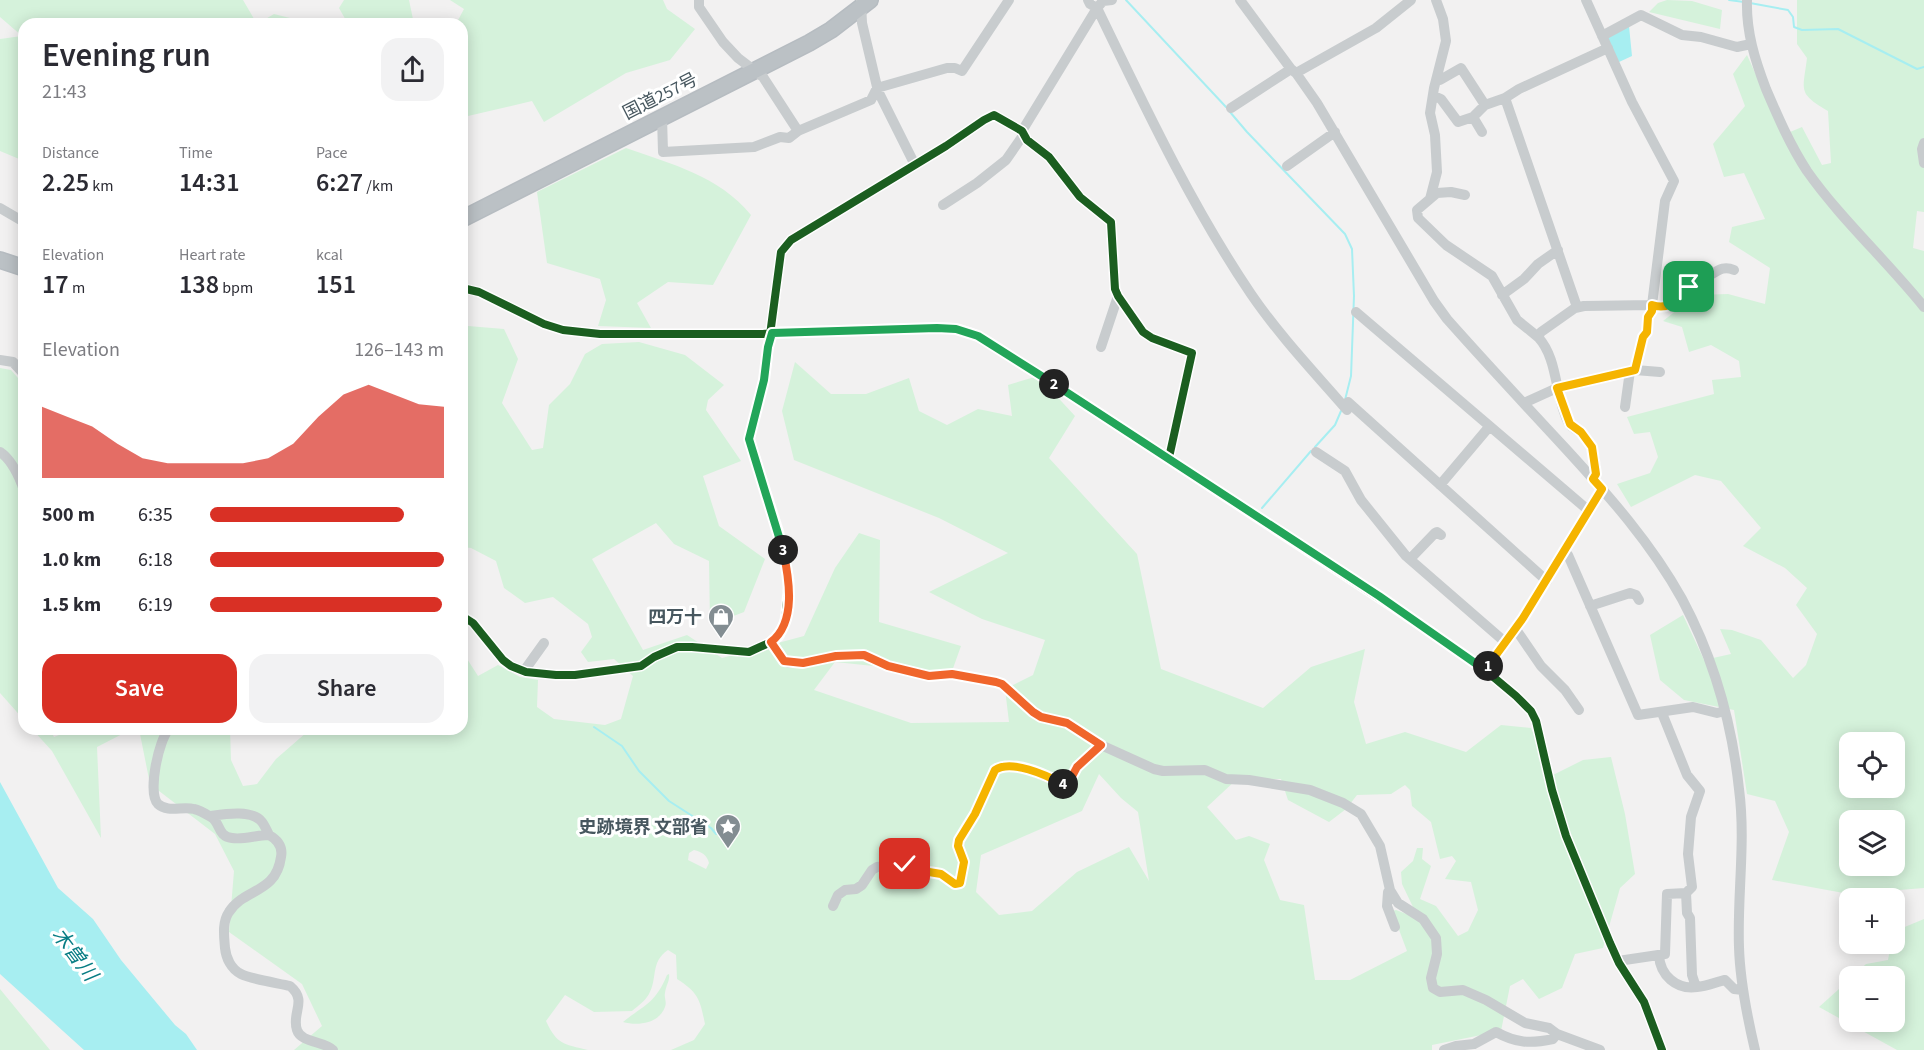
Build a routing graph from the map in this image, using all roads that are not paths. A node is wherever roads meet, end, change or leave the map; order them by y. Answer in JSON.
{"nodes":[{"id":1,"x":699,"y":0,"type":"edge"},
{"id":2,"x":1009,"y":0,"type":"edge"},
{"id":3,"x":1088,"y":0,"type":"edge"},
{"id":4,"x":1240,"y":0,"type":"edge"},
{"id":5,"x":1411,"y":0,"type":"edge"},
{"id":6,"x":1436,"y":0,"type":"edge"},
{"id":7,"x":1586,"y":0,"type":"edge"},
{"id":8,"x":1747,"y":0,"type":"edge"},
{"id":9,"x":1104,"y":2,"type":"edge"},
{"id":10,"x":864,"y":3,"type":"edge"},
{"id":11,"x":1602,"y":36,"type":"junction"},
{"id":12,"x":1751,"y":44,"type":"junction"},
{"id":13,"x":1608,"y":48,"type":"junction"},
{"id":14,"x":755,"y":70,"type":"junction"},
{"id":15,"x":1294,"y":71,"type":"junction"},
{"id":16,"x":1437,"y":79,"type":"junction"},
{"id":17,"x":877,"y":88,"type":"junction"},
{"id":18,"x":1434,"y":96,"type":"junction"},
{"id":19,"x":1505,"y":98,"type":"junction"},
{"id":20,"x":1485,"y":105,"type":"junction"},
{"id":21,"x":1231,"y":108,"type":"dead end"},
{"id":22,"x":662,"y":117,"type":"junction"},
{"id":23,"x":1473,"y":117,"type":"junction"},
{"id":24,"x":798,"y":131,"type":"junction"},
{"id":25,"x":1023,"y":132,"type":"junction"},
{"id":26,"x":1335,"y":132,"type":"junction"},
{"id":27,"x":1482,"y":132,"type":"dead end"},
{"id":28,"x":1924,"y":143,"type":"edge"},
{"id":29,"x":1924,"y":163,"type":"edge"},
{"id":30,"x":915,"y":165,"type":"junction"},
{"id":31,"x":1287,"y":166,"type":"dead end"},
{"id":32,"x":1465,"y":195,"type":"dead end"},
{"id":33,"x":1430,"y":199,"type":"junction"},
{"id":34,"x":943,"y":205,"type":"dead end"},
{"id":35,"x":0,"y":208,"type":"edge"},
{"id":36,"x":468,"y":216,"type":"edge"},
{"id":37,"x":18,"y":218,"type":"edge"},
{"id":38,"x":1558,"y":250,"type":"junction"},
{"id":39,"x":0,"y":260,"type":"edge"},
{"id":40,"x":18,"y":266,"type":"edge"},
{"id":41,"x":1734,"y":270,"type":"dead end"},
{"id":42,"x":468,"y":289,"type":"edge"},
{"id":43,"x":1502,"y":295,"type":"junction"},
{"id":44,"x":1118,"y":296,"type":"junction"},
{"id":45,"x":1652,"y":305,"type":"junction"},
{"id":46,"x":1924,"y":306,"type":"edge"},
{"id":47,"x":1577,"y":307,"type":"junction"},
{"id":48,"x":1356,"y":312,"type":"dead end"},
{"id":49,"x":772,"y":333,"type":"junction"},
{"id":50,"x":1538,"y":337,"type":"junction"},
{"id":51,"x":1101,"y":347,"type":"dead end"},
{"id":52,"x":0,"y":360,"type":"edge"},
{"id":53,"x":18,"y":367,"type":"edge"},
{"id":54,"x":1632,"y":370,"type":"junction"},
{"id":55,"x":1660,"y":372,"type":"dead end"},
{"id":56,"x":1557,"y":388,"type":"junction"},
{"id":57,"x":1524,"y":403,"type":"junction"},
{"id":58,"x":1625,"y":407,"type":"dead end"},
{"id":59,"x":1489,"y":427,"type":"junction"},
{"id":60,"x":0,"y":452,"type":"edge"},
{"id":61,"x":1316,"y":452,"type":"dead end"},
{"id":62,"x":1166,"y":458,"type":"junction"},
{"id":63,"x":18,"y":477,"type":"edge"},
{"id":64,"x":1593,"y":479,"type":"junction"},
{"id":65,"x":1440,"y":485,"type":"junction"},
{"id":66,"x":1602,"y":489,"type":"junction"},
{"id":67,"x":1588,"y":510,"type":"junction"},
{"id":68,"x":1440,"y":535,"type":"dead end"},
{"id":69,"x":1564,"y":552,"type":"junction"},
{"id":70,"x":1410,"y":559,"type":"junction"},
{"id":71,"x":1547,"y":581,"type":"junction"},
{"id":72,"x":1639,"y":600,"type":"dead end"},
{"id":73,"x":1590,"y":606,"type":"junction"},
{"id":74,"x":468,"y":620,"type":"edge"},
{"id":75,"x":1515,"y":628,"type":"junction"},
{"id":76,"x":771,"y":642,"type":"junction"},
{"id":77,"x":1505,"y":642,"type":"junction"},
{"id":78,"x":544,"y":643,"type":"dead end"},
{"id":79,"x":1485,"y":670,"type":"junction"},
{"id":80,"x":524,"y":671,"type":"junction"},
{"id":81,"x":1579,"y":710,"type":"dead end"},
{"id":82,"x":1725,"y":711,"type":"junction"},
{"id":83,"x":1662,"y":713,"type":"junction"},
{"id":84,"x":164,"y":735,"type":"edge"},
{"id":85,"x":1101,"y":745,"type":"junction"},
{"id":86,"x":210,"y":816,"type":"junction"},
{"id":87,"x":269,"y":835,"type":"junction"},
{"id":88,"x":1390,"y":890,"type":"junction"},
{"id":89,"x":1686,"y":893,"type":"junction"},
{"id":90,"x":833,"y":906,"type":"dead end"},
{"id":91,"x":1395,"y":927,"type":"dead end"},
{"id":92,"x":1659,"y":955,"type":"junction"},
{"id":93,"x":1618,"y":961,"type":"junction"},
{"id":94,"x":1696,"y":987,"type":"junction"},
{"id":95,"x":1743,"y":990,"type":"junction"},
{"id":96,"x":1557,"y":1034,"type":"junction"},
{"id":97,"x":333,"y":1050,"type":"edge"},
{"id":98,"x":1444,"y":1050,"type":"edge"},
{"id":99,"x":1600,"y":1050,"type":"edge"},
{"id":100,"x":1662,"y":1050,"type":"edge"},
{"id":101,"x":1755,"y":1050,"type":"edge"}],
"edges":[{"from":1,"to":14,"type":"street"},
{"from":2,"to":17,"type":"street"},
{"from":3,"to":9,"type":"street"},
{"from":4,"to":15,"type":"street"},
{"from":5,"to":15,"type":"street"},
{"from":6,"to":16,"type":"street"},
{"from":7,"to":11,"type":"street"},
{"from":8,"to":12,"type":"street"},
{"from":9,"to":25,"type":"street"},
{"from":9,"to":65,"type":"street"},
{"from":10,"to":14,"type":"highway","name":"国道257号"},
{"from":10,"to":17,"type":"street"},
{"from":11,"to":12,"type":"street"},
{"from":11,"to":13,"type":"street"},
{"from":12,"to":46,"type":"street"},
{"from":13,"to":19,"type":"street"},
{"from":13,"to":45,"type":"street"},
{"from":14,"to":22,"type":"highway","name":"国道257号"},
{"from":14,"to":24,"type":"street"},
{"from":15,"to":21,"type":"street"},
{"from":15,"to":26,"type":"street"},
{"from":16,"to":18,"type":"street"},
{"from":16,"to":20,"type":"street"},
{"from":17,"to":24,"type":"street"},
{"from":17,"to":30,"type":"street"},
{"from":18,"to":23,"type":"street"},
{"from":18,"to":33,"type":"street"},
{"from":19,"to":20,"type":"street"},
{"from":19,"to":38,"type":"street"},
{"from":20,"to":23,"type":"street"},
{"from":22,"to":24,"type":"street"},
{"from":22,"to":36,"type":"highway","name":"国道257号"},
{"from":23,"to":27,"type":"street"},
{"from":25,"to":30,"type":"street"},
{"from":25,"to":34,"type":"street"},
{"from":25,"to":44,"type":"street"},
{"from":26,"to":31,"type":"street"},
{"from":26,"to":57,"type":"street"},
{"from":28,"to":29,"type":"street"},
{"from":30,"to":49,"type":"street"},
{"from":32,"to":33,"type":"street"},
{"from":33,"to":43,"type":"street"},
{"from":35,"to":37,"type":"street"},
{"from":38,"to":43,"type":"street"},
{"from":38,"to":47,"type":"street"},
{"from":39,"to":40,"type":"highway"},
{"from":41,"to":45,"type":"street"},
{"from":42,"to":49,"type":"street"},
{"from":43,"to":50,"type":"street"},
{"from":44,"to":51,"type":"street"},
{"from":44,"to":62,"type":"street"},
{"from":45,"to":47,"type":"street"},
{"from":45,"to":54,"type":"street"},
{"from":47,"to":50,"type":"street"},
{"from":48,"to":59,"type":"street"},
{"from":49,"to":62,"type":"street"},
{"from":49,"to":76,"type":"street"},
{"from":50,"to":56,"type":"street"},
{"from":52,"to":53,"type":"street"},
{"from":54,"to":55,"type":"street"},
{"from":54,"to":56,"type":"street"},
{"from":54,"to":58,"type":"street"},
{"from":56,"to":57,"type":"street"},
{"from":56,"to":64,"type":"street"},
{"from":57,"to":64,"type":"street"},
{"from":59,"to":65,"type":"street"},
{"from":59,"to":67,"type":"street"},
{"from":60,"to":63,"type":"street"},
{"from":61,"to":70,"type":"street"},
{"from":62,"to":79,"type":"street"},
{"from":64,"to":66,"type":"street"},
{"from":65,"to":71,"type":"street"},
{"from":66,"to":67,"type":"street"},
{"from":66,"to":82,"type":"street"},
{"from":67,"to":69,"type":"street"},
{"from":68,"to":70,"type":"street"},
{"from":69,"to":71,"type":"street"},
{"from":69,"to":73,"type":"street"},
{"from":70,"to":77,"type":"street"},
{"from":71,"to":75,"type":"street"},
{"from":72,"to":73,"type":"street"},
{"from":73,"to":83,"type":"street"},
{"from":74,"to":80,"type":"street"},
{"from":75,"to":77,"type":"street"},
{"from":75,"to":81,"type":"street"},
{"from":76,"to":80,"type":"street"},
{"from":76,"to":85,"type":"street"},
{"from":77,"to":79,"type":"street"},
{"from":78,"to":80,"type":"street"},
{"from":79,"to":93,"type":"street"},
{"from":82,"to":83,"type":"street"},
{"from":82,"to":95,"type":"street"},
{"from":83,"to":89,"type":"street"},
{"from":84,"to":86,"type":"street"},
{"from":85,"to":88,"type":"street"},
{"from":85,"to":90,"type":"street"},
{"from":86,"to":87,"type":"street"},
{"from":86,"to":87,"type":"street"},
{"from":87,"to":97,"type":"street"},
{"from":88,"to":91,"type":"street"},
{"from":88,"to":96,"type":"street"},
{"from":89,"to":92,"type":"street"},
{"from":89,"to":94,"type":"street"},
{"from":92,"to":93,"type":"street"},
{"from":92,"to":94,"type":"street"},
{"from":93,"to":100,"type":"street"},
{"from":94,"to":95,"type":"street"},
{"from":95,"to":101,"type":"street"},
{"from":96,"to":98,"type":"street"},
{"from":96,"to":99,"type":"street"}]}
